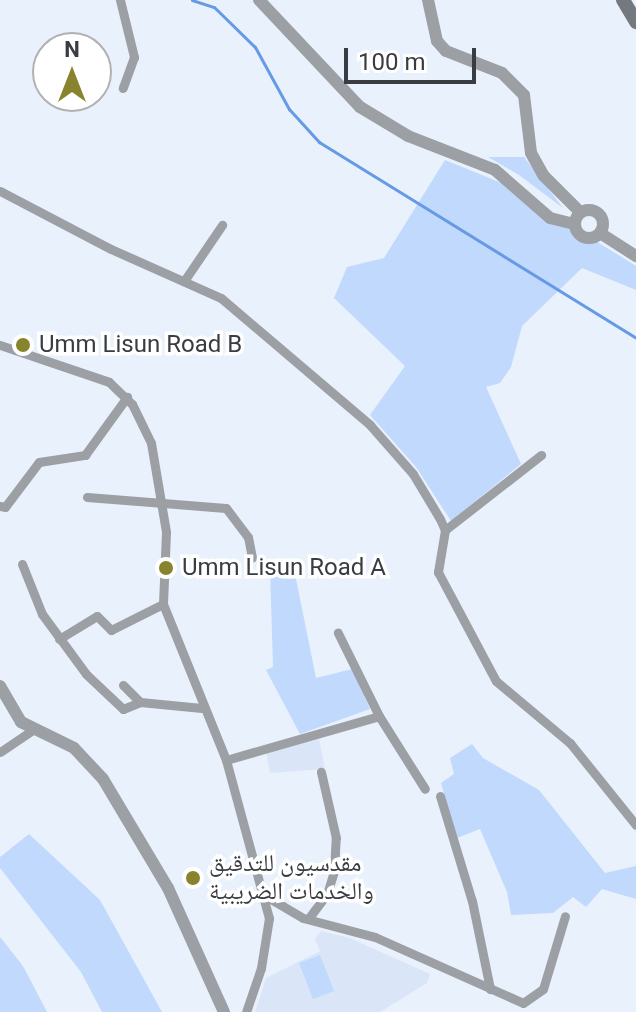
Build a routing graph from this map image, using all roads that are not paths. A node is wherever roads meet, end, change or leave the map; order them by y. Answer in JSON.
{"nodes":[{"id":1,"x":120,"y":0,"type":"edge"},
{"id":2,"x":259,"y":0,"type":"edge"},
{"id":3,"x":428,"y":0,"type":"edge"},
{"id":4,"x":623,"y":0,"type":"edge"},
{"id":5,"x":636,"y":22,"type":"edge"},
{"id":6,"x":123,"y":88,"type":"dead end"},
{"id":7,"x":0,"y":191,"type":"edge"},
{"id":8,"x":577,"y":218,"type":"junction"},
{"id":9,"x":222,"y":225,"type":"dead end"},
{"id":10,"x":600,"y":233,"type":"junction"},
{"id":11,"x":636,"y":256,"type":"edge"},
{"id":12,"x":184,"y":281,"type":"junction"},
{"id":13,"x":2,"y":348,"type":"edge"},
{"id":14,"x":127,"y":397,"type":"junction"},
{"id":15,"x":541,"y":455,"type":"dead end"},
{"id":16,"x":87,"y":497,"type":"dead end"},
{"id":17,"x":161,"y":504,"type":"junction"},
{"id":18,"x":0,"y":506,"type":"edge"},
{"id":19,"x":445,"y":530,"type":"junction"},
{"id":20,"x":252,"y":558,"type":"dead end"},
{"id":21,"x":22,"y":564,"type":"dead end"},
{"id":22,"x":163,"y":604,"type":"junction"},
{"id":23,"x":338,"y":633,"type":"dead end"},
{"id":24,"x":59,"y":639,"type":"junction"},
{"id":25,"x":123,"y":685,"type":"dead end"},
{"id":26,"x":0,"y":686,"type":"edge"},
{"id":27,"x":140,"y":702,"type":"junction"},
{"id":28,"x":202,"y":708,"type":"junction"},
{"id":29,"x":379,"y":716,"type":"junction"},
{"id":30,"x":31,"y":731,"type":"junction"},
{"id":31,"x":0,"y":752,"type":"edge"},
{"id":32,"x":226,"y":760,"type":"junction"},
{"id":33,"x":321,"y":772,"type":"dead end"},
{"id":34,"x":425,"y":789,"type":"dead end"},
{"id":35,"x":440,"y":796,"type":"dead end"},
{"id":36,"x":636,"y":825,"type":"edge"},
{"id":37,"x":264,"y":895,"type":"junction"},
{"id":38,"x":565,"y":916,"type":"dead end"},
{"id":39,"x":308,"y":919,"type":"junction"},
{"id":40,"x":490,"y":989,"type":"junction"},
{"id":41,"x":514,"y":999,"type":"junction"},
{"id":42,"x":224,"y":1012,"type":"edge"},
{"id":43,"x":246,"y":1012,"type":"edge"},
{"id":44,"x":516,"y":1012,"type":"edge"}],
"edges":[{"from":1,"to":6,"type":"street"},
{"from":2,"to":8,"type":"street"},
{"from":3,"to":8,"type":"street"},
{"from":4,"to":5,"type":"main road"},
{"from":7,"to":12,"type":"street"},
{"from":8,"to":10,"type":"street"},
{"from":8,"to":10,"type":"street"},
{"from":9,"to":12,"type":"street"},
{"from":10,"to":11,"type":"street"},
{"from":12,"to":19,"type":"street"},
{"from":13,"to":14,"type":"street"},
{"from":14,"to":17,"type":"street"},
{"from":14,"to":18,"type":"street"},
{"from":15,"to":19,"type":"street"},
{"from":16,"to":17,"type":"street"},
{"from":17,"to":20,"type":"street"},
{"from":17,"to":22,"type":"street"},
{"from":19,"to":36,"type":"street"},
{"from":21,"to":24,"type":"street"},
{"from":22,"to":24,"type":"street"},
{"from":22,"to":28,"type":"street"},
{"from":23,"to":29,"type":"street"},
{"from":24,"to":27,"type":"street"},
{"from":25,"to":27,"type":"street"},
{"from":26,"to":30,"type":"street"},
{"from":27,"to":28,"type":"street"},
{"from":28,"to":32,"type":"street"},
{"from":29,"to":32,"type":"street"},
{"from":29,"to":34,"type":"street"},
{"from":30,"to":31,"type":"street"},
{"from":30,"to":42,"type":"street"},
{"from":32,"to":37,"type":"street"},
{"from":33,"to":39,"type":"street"},
{"from":35,"to":40,"type":"street"},
{"from":37,"to":39,"type":"street"},
{"from":37,"to":43,"type":"street"},
{"from":38,"to":41,"type":"street"},
{"from":39,"to":40,"type":"street"},
{"from":40,"to":41,"type":"street"},
{"from":41,"to":44,"type":"street"}]}
